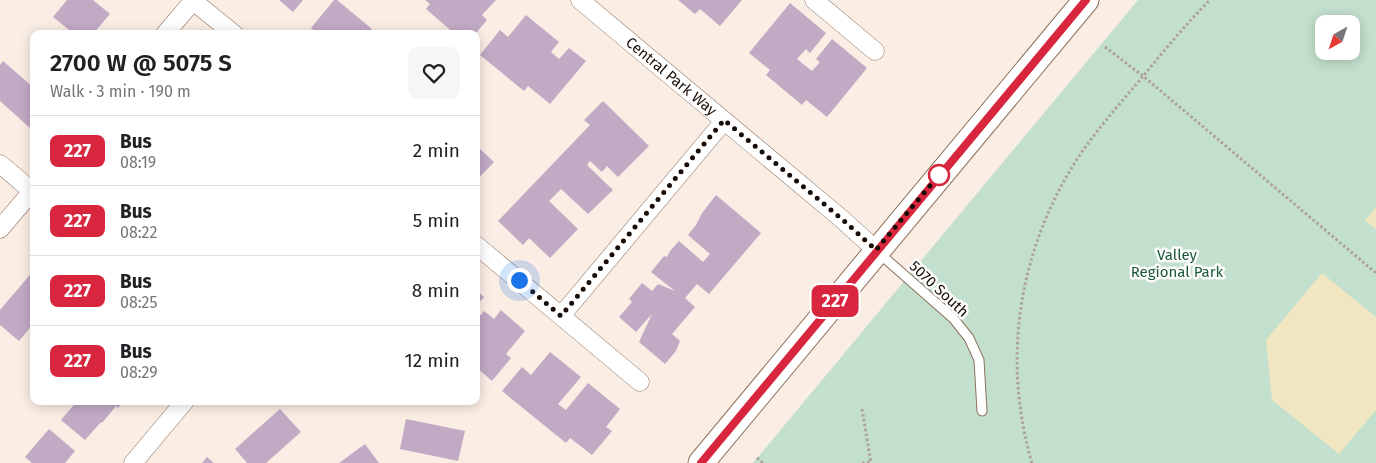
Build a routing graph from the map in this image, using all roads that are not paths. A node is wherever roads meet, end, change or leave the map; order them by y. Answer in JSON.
{"nodes":[{"id":1,"x":192,"y":0,"type":"edge"},
{"id":2,"x":580,"y":0,"type":"edge"},
{"id":3,"x":814,"y":0,"type":"edge"},
{"id":4,"x":1086,"y":0,"type":"edge"},
{"id":5,"x":168,"y":30,"type":"edge"},
{"id":6,"x":229,"y":30,"type":"edge"},
{"id":7,"x":875,"y":51,"type":"dead end"},
{"id":8,"x":724,"y":120,"type":"junction"},
{"id":9,"x":0,"y":164,"type":"edge"},
{"id":10,"x":30,"y":188,"type":"edge"},
{"id":11,"x":30,"y":194,"type":"edge"},
{"id":12,"x":0,"y":229,"type":"edge"},
{"id":13,"x":480,"y":248,"type":"edge"},
{"id":14,"x":876,"y":250,"type":"junction"},
{"id":15,"x":561,"y":316,"type":"junction"},
{"id":16,"x":640,"y":382,"type":"dead end"},
{"id":17,"x":182,"y":405,"type":"edge"},
{"id":18,"x":982,"y":411,"type":"dead end"},
{"id":19,"x":133,"y":463,"type":"edge"},
{"id":20,"x":701,"y":463,"type":"edge"}],
"edges":[{"from":1,"to":5,"type":"street"},
{"from":1,"to":6,"type":"street"},
{"from":2,"to":8,"type":"street","name":"Central Park Way"},
{"from":3,"to":7,"type":"street"},
{"from":4,"to":14,"type":"main road"},
{"from":8,"to":14,"type":"street","name":"Central Park Way"},
{"from":8,"to":15,"type":"street"},
{"from":9,"to":10,"type":"street"},
{"from":11,"to":12,"type":"street"},
{"from":13,"to":15,"type":"street"},
{"from":14,"to":18,"type":"lane","name":"5070 South"},
{"from":14,"to":20,"type":"main road"},
{"from":15,"to":16,"type":"street"},
{"from":17,"to":19,"type":"street"}]}
